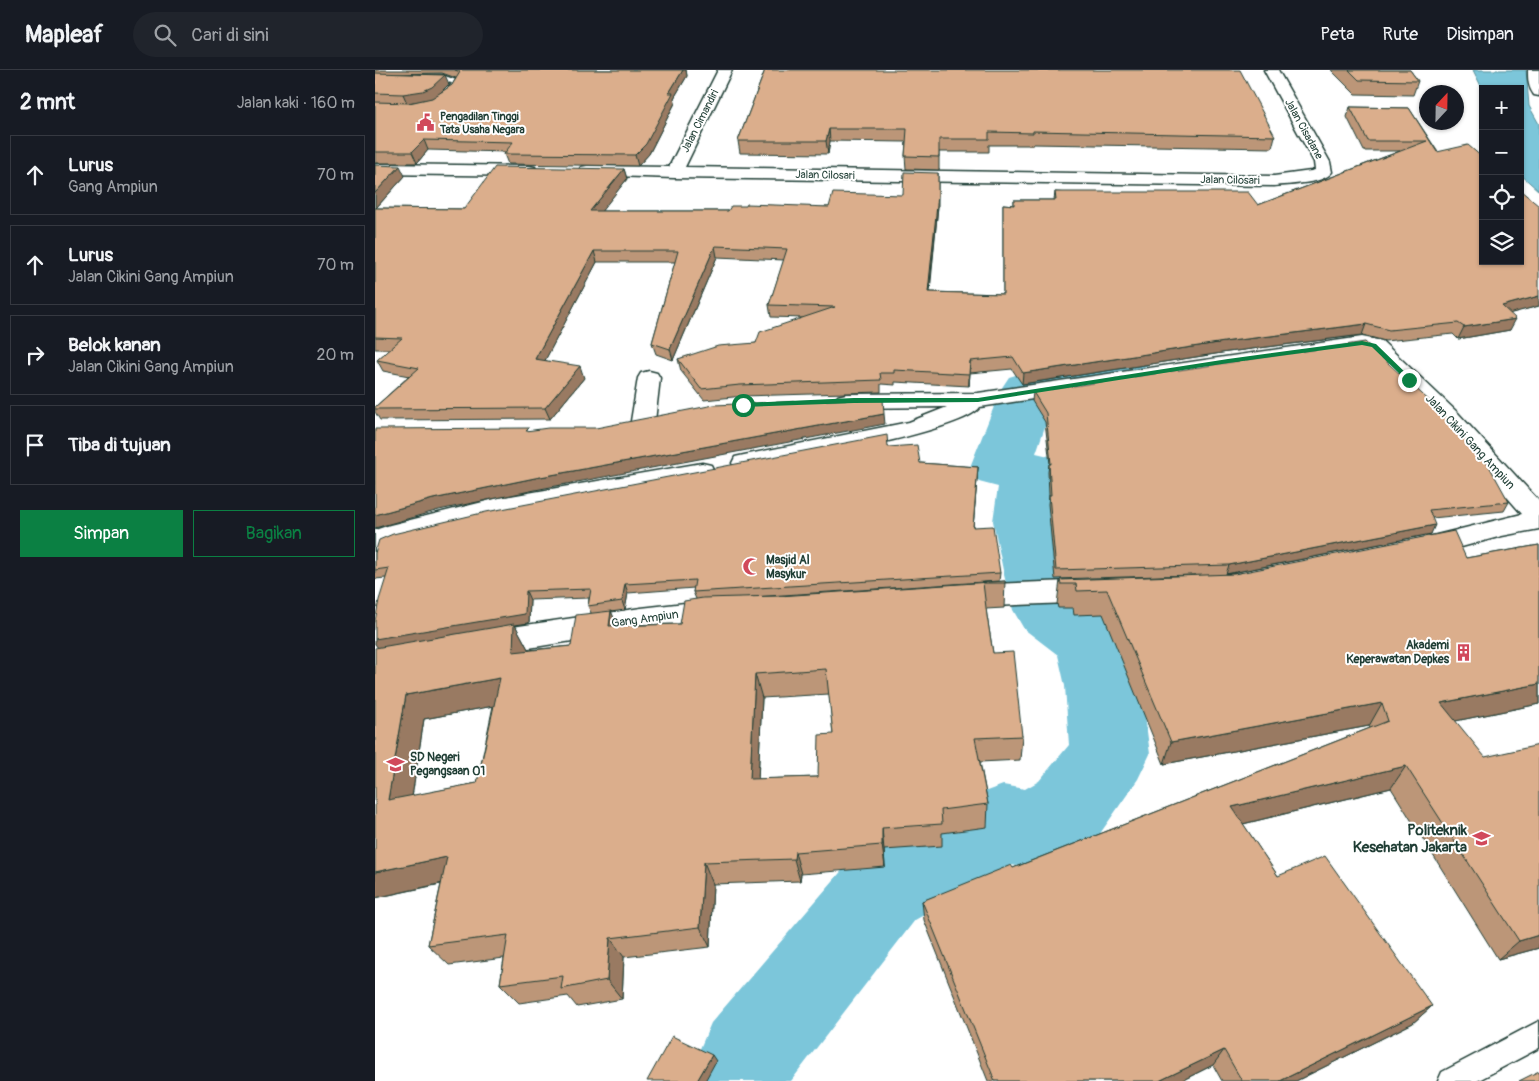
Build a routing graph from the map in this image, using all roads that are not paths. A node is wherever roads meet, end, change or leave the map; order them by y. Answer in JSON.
{"nodes":[{"id":1,"x":725,"y":70,"type":"edge"},
{"id":2,"x":1271,"y":70,"type":"edge"},
{"id":3,"x":1535,"y":70,"type":"edge"},
{"id":4,"x":375,"y":78,"type":"edge"},
{"id":5,"x":1539,"y":92,"type":"edge"},
{"id":6,"x":433,"y":104,"type":"edge"},
{"id":7,"x":379,"y":171,"type":"edge"},
{"id":8,"x":545,"y":171,"type":"edge"},
{"id":9,"x":575,"y":171,"type":"edge"},
{"id":10,"x":674,"y":173,"type":"junction"},
{"id":11,"x":1274,"y":181,"type":"joint"},
{"id":12,"x":649,"y":378,"type":"dead end"},
{"id":13,"x":978,"y":400,"type":"junction"},
{"id":14,"x":826,"y":402,"type":"edge"},
{"id":15,"x":668,"y":416,"type":"edge"},
{"id":16,"x":1539,"y":518,"type":"edge"},
{"id":17,"x":375,"y":541,"type":"edge"},
{"id":18,"x":1396,"y":552,"type":"edge"},
{"id":19,"x":1120,"y":591,"type":"edge"},
{"id":20,"x":945,"y":598,"type":"edge"},
{"id":21,"x":747,"y":610,"type":"edge"},
{"id":22,"x":459,"y":647,"type":"edge"},
{"id":23,"x":1539,"y":1034,"type":"edge"},
{"id":24,"x":1451,"y":1081,"type":"edge"}],
"edges":[{"from":1,"to":10,"type":"street","name":"Jalan Cimandiri"},
{"from":2,"to":11,"type":"street","name":"Jalan Cisadane"},
{"from":3,"to":5,"type":"street"},
{"from":4,"to":6,"type":"lane"},
{"from":7,"to":8,"type":"street"},
{"from":9,"to":10,"type":"street","name":"Jalan Cilosari"},
{"from":10,"to":11,"type":"street","name":"Jalan Cilosari"},
{"from":12,"to":15,"type":"street"},
{"from":13,"to":14,"type":"street"},
{"from":13,"to":16,"type":"street","name":"Jalan Cikini Gang Ampiun"},
{"from":13,"to":17,"type":"street"},
{"from":16,"to":18,"type":"street"},
{"from":19,"to":20,"type":"street"},
{"from":21,"to":22,"type":"street","name":"Gang Ampiun"},
{"from":23,"to":24,"type":"lane"}]}
